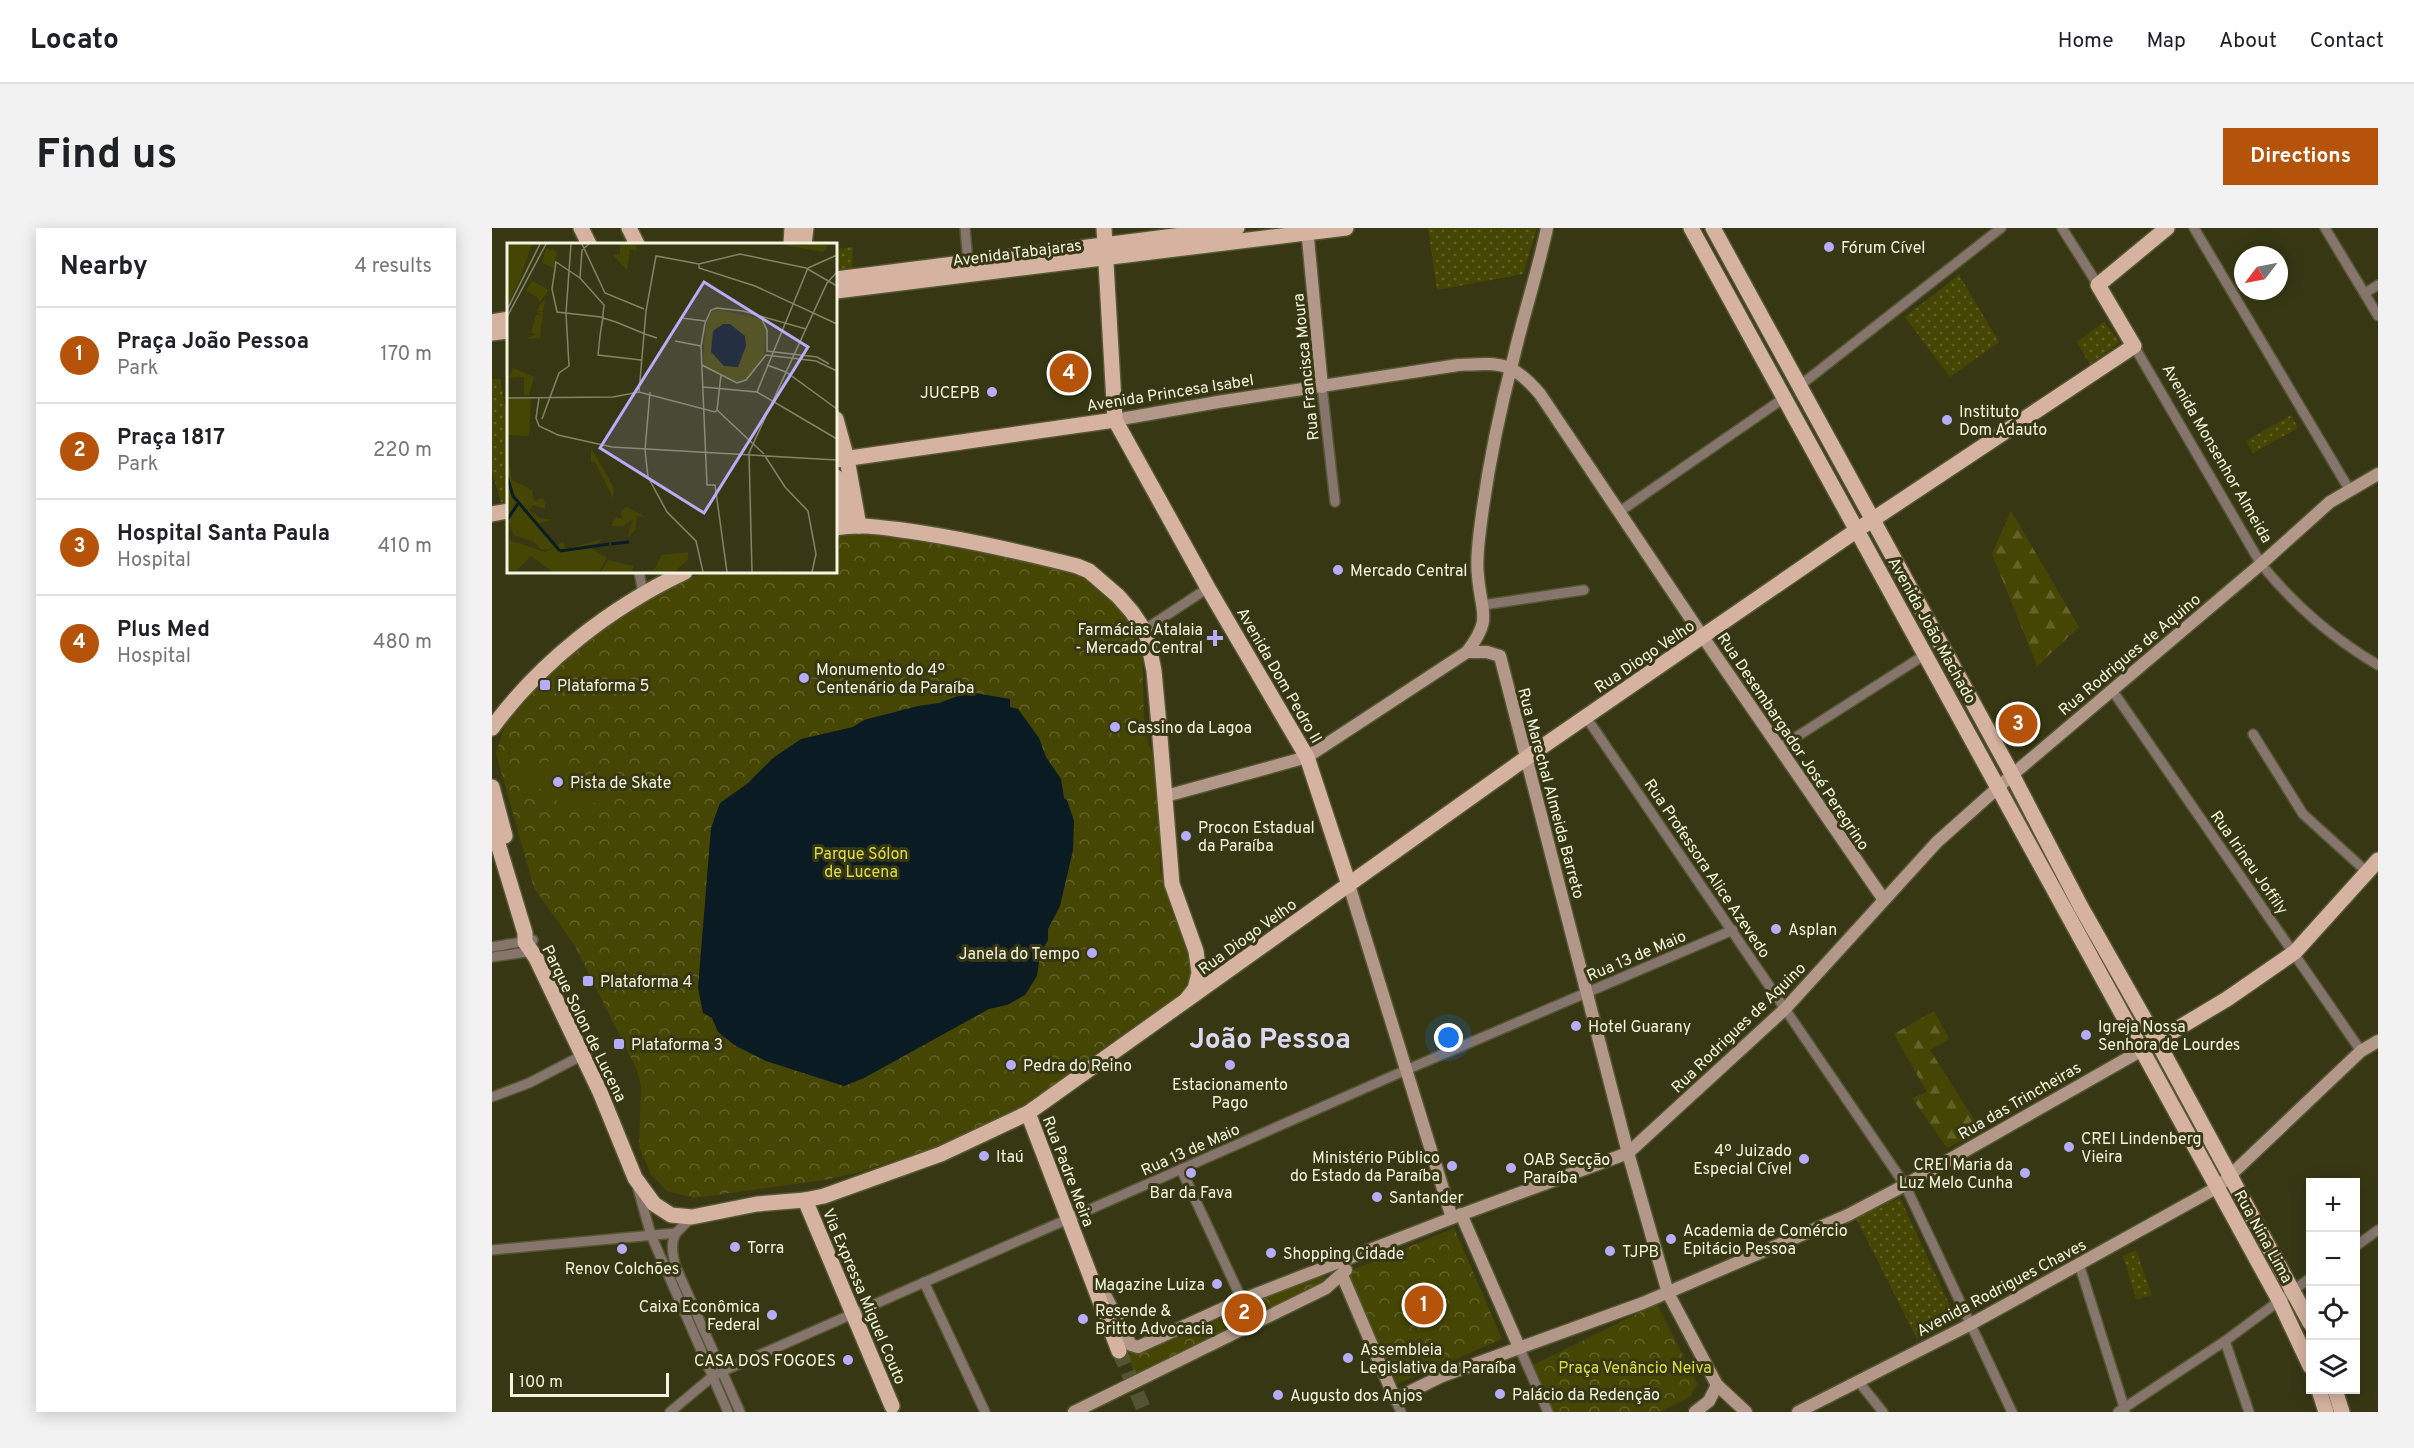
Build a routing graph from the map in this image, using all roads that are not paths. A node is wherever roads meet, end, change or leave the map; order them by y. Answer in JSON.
{"nodes":[{"id":1,"x":581,"y":228,"type":"edge"},
{"id":2,"x":629,"y":228,"type":"edge"},
{"id":3,"x":792,"y":228,"type":"edge"},
{"id":4,"x":806,"y":228,"type":"edge"},
{"id":5,"x":965,"y":228,"type":"edge"},
{"id":6,"x":1104,"y":228,"type":"edge"},
{"id":7,"x":1237,"y":228,"type":"edge"},
{"id":8,"x":1346,"y":228,"type":"edge"},
{"id":9,"x":1548,"y":228,"type":"edge"},
{"id":10,"x":1691,"y":228,"type":"edge"},
{"id":11,"x":1713,"y":228,"type":"edge"},
{"id":12,"x":2001,"y":228,"type":"edge"},
{"id":13,"x":2062,"y":228,"type":"edge"},
{"id":14,"x":2167,"y":228,"type":"edge"},
{"id":15,"x":2194,"y":228,"type":"edge"},
{"id":16,"x":2325,"y":228,"type":"edge"},
{"id":17,"x":1307,"y":230,"type":"edge"},
{"id":18,"x":588,"y":243,"type":"edge"},
{"id":19,"x":636,"y":243,"type":"edge"},
{"id":20,"x":791,"y":243,"type":"edge"},
{"id":21,"x":804,"y":243,"type":"edge"},
{"id":22,"x":1105,"y":252,"type":"junction"},
{"id":23,"x":968,"y":262,"type":"junction"},
{"id":24,"x":837,"y":279,"type":"edge"},
{"id":25,"x":2098,"y":285,"type":"junction"},
{"id":26,"x":2378,"y":285,"type":"edge"},
{"id":27,"x":837,"y":291,"type":"edge"},
{"id":28,"x":2365,"y":294,"type":"junction"},
{"id":29,"x":2378,"y":316,"type":"edge"},
{"id":30,"x":507,"y":320,"type":"edge"},
{"id":31,"x":492,"y":322,"type":"edge"},
{"id":32,"x":507,"y":331,"type":"edge"},
{"id":33,"x":492,"y":333,"type":"edge"},
{"id":34,"x":2134,"y":346,"type":"junction"},
{"id":35,"x":1511,"y":367,"type":"junction"},
{"id":36,"x":1322,"y":387,"type":"junction"},
{"id":37,"x":1798,"y":387,"type":"junction"},
{"id":38,"x":1784,"y":398,"type":"junction"},
{"id":39,"x":1115,"y":420,"type":"junction"},
{"id":40,"x":837,"y":427,"type":"edge"},
{"id":41,"x":841,"y":460,"type":"edge"},
{"id":42,"x":2378,"y":474,"type":"edge"},
{"id":43,"x":837,"y":482,"type":"edge"},
{"id":44,"x":2349,"y":489,"type":"junction"},
{"id":45,"x":1335,"y":502,"type":"dead end"},
{"id":46,"x":507,"y":511,"type":"edge"},
{"id":47,"x":1619,"y":512,"type":"junction"},
{"id":48,"x":492,"y":514,"type":"edge"},
{"id":49,"x":1872,"y":520,"type":"junction"},
{"id":50,"x":847,"y":527,"type":"edge"},
{"id":51,"x":1857,"y":530,"type":"junction"},
{"id":52,"x":2261,"y":564,"type":"junction"},
{"id":53,"x":639,"y":573,"type":"edge"},
{"id":54,"x":683,"y":573,"type":"edge"},
{"id":55,"x":1208,"y":588,"type":"junction"},
{"id":56,"x":1584,"y":590,"type":"dead end"},
{"id":57,"x":643,"y":593,"type":"junction"},
{"id":58,"x":1483,"y":605,"type":"junction"},
{"id":59,"x":1144,"y":630,"type":"junction"},
{"id":60,"x":1703,"y":637,"type":"junction"},
{"id":61,"x":1467,"y":652,"type":"junction"},
{"id":62,"x":1926,"y":654,"type":"junction"},
{"id":63,"x":2378,"y":665,"type":"edge"},
{"id":64,"x":2112,"y":690,"type":"junction"},
{"id":65,"x":1586,"y":717,"type":"junction"},
{"id":66,"x":492,"y":728,"type":"edge"},
{"id":67,"x":2253,"y":734,"type":"dead end"},
{"id":68,"x":1779,"y":748,"type":"junction"},
{"id":69,"x":1307,"y":757,"type":"junction"},
{"id":70,"x":1527,"y":757,"type":"junction"},
{"id":71,"x":2012,"y":775,"type":"junction"},
{"id":72,"x":492,"y":787,"type":"edge"},
{"id":73,"x":1999,"y":787,"type":"junction"},
{"id":74,"x":1166,"y":796,"type":"junction"},
{"id":75,"x":492,"y":824,"type":"edge"},
{"id":76,"x":2378,"y":860,"type":"edge"},
{"id":77,"x":2367,"y":872,"type":"junction"},
{"id":78,"x":1349,"y":885,"type":"junction"},
{"id":79,"x":1884,"y":900,"type":"junction"},
{"id":80,"x":1733,"y":930,"type":"junction"},
{"id":81,"x":492,"y":946,"type":"edge"},
{"id":82,"x":532,"y":948,"type":"junction"},
{"id":83,"x":2295,"y":952,"type":"junction"},
{"id":84,"x":492,"y":957,"type":"edge"},
{"id":85,"x":1588,"y":993,"type":"junction"},
{"id":86,"x":1182,"y":1006,"type":"junction"},
{"id":87,"x":1785,"y":1009,"type":"junction"},
{"id":88,"x":2157,"y":1041,"type":"junction"},
{"id":89,"x":2378,"y":1041,"type":"edge"},
{"id":90,"x":2142,"y":1050,"type":"junction"},
{"id":91,"x":2361,"y":1051,"type":"junction"},
{"id":92,"x":583,"y":1055,"type":"junction"},
{"id":93,"x":1406,"y":1070,"type":"junction"},
{"id":94,"x":492,"y":1097,"type":"edge"},
{"id":95,"x":1028,"y":1113,"type":"junction"},
{"id":96,"x":1628,"y":1153,"type":"junction"},
{"id":97,"x":1181,"y":1169,"type":"junction"},
{"id":98,"x":2231,"y":1177,"type":"junction"},
{"id":99,"x":635,"y":1178,"type":"junction"},
{"id":100,"x":1905,"y":1185,"type":"junction"},
{"id":101,"x":2218,"y":1187,"type":"junction"},
{"id":102,"x":805,"y":1200,"type":"junction"},
{"id":103,"x":1457,"y":1216,"type":"junction"},
{"id":104,"x":692,"y":1217,"type":"junction"},
{"id":105,"x":1068,"y":1218,"type":"junction"},
{"id":106,"x":2378,"y":1230,"type":"edge"},
{"id":107,"x":676,"y":1233,"type":"junction"},
{"id":108,"x":651,"y":1235,"type":"junction"},
{"id":109,"x":2360,"y":1243,"type":"edge"},
{"id":110,"x":492,"y":1250,"type":"edge"},
{"id":111,"x":1358,"y":1256,"type":"junction"},
{"id":112,"x":2079,"y":1264,"type":"junction"},
{"id":113,"x":1342,"y":1275,"type":"junction"},
{"id":114,"x":924,"y":1281,"type":"junction"},
{"id":115,"x":2306,"y":1281,"type":"edge"},
{"id":116,"x":2294,"y":1290,"type":"junction"},
{"id":117,"x":1668,"y":1293,"type":"junction"},
{"id":118,"x":1242,"y":1300,"type":"junction"},
{"id":119,"x":2279,"y":1300,"type":"junction"},
{"id":120,"x":852,"y":1314,"type":"junction"},
{"id":121,"x":2306,"y":1315,"type":"edge"},
{"id":122,"x":1971,"y":1324,"type":"junction"},
{"id":123,"x":2225,"y":1341,"type":"junction"},
{"id":124,"x":1519,"y":1347,"type":"junction"},
{"id":125,"x":1125,"y":1348,"type":"joint"},
{"id":126,"x":2306,"y":1357,"type":"edge"},
{"id":127,"x":723,"y":1371,"type":"junction"},
{"id":128,"x":713,"y":1376,"type":"junction"},
{"id":129,"x":1858,"y":1382,"type":"junction"},
{"id":130,"x":1717,"y":1384,"type":"junction"},
{"id":131,"x":2321,"y":1394,"type":"edge"},
{"id":132,"x":2337,"y":1394,"type":"edge"},
{"id":133,"x":1395,"y":1399,"type":"junction"},
{"id":134,"x":892,"y":1406,"type":"dead end"},
{"id":135,"x":2122,"y":1410,"type":"edge"},
{"id":136,"x":670,"y":1412,"type":"edge"},
{"id":137,"x":728,"y":1412,"type":"edge"},
{"id":138,"x":740,"y":1412,"type":"edge"},
{"id":139,"x":985,"y":1412,"type":"edge"},
{"id":140,"x":1074,"y":1412,"type":"edge"},
{"id":141,"x":1401,"y":1412,"type":"edge"},
{"id":142,"x":1548,"y":1412,"type":"edge"},
{"id":143,"x":1695,"y":1412,"type":"edge"},
{"id":144,"x":1746,"y":1412,"type":"edge"},
{"id":145,"x":1798,"y":1412,"type":"edge"},
{"id":146,"x":1883,"y":1412,"type":"edge"},
{"id":147,"x":2012,"y":1412,"type":"edge"},
{"id":148,"x":2249,"y":1412,"type":"edge"},
{"id":149,"x":2326,"y":1412,"type":"edge"},
{"id":150,"x":2342,"y":1412,"type":"edge"}],
"edges":[{"from":1,"to":18,"type":"main road"},
{"from":2,"to":19,"type":"main road"},
{"from":3,"to":20,"type":"main road"},
{"from":4,"to":21,"type":"main road"},
{"from":5,"to":23,"type":"street"},
{"from":6,"to":22,"type":"main road","name":"Avenida Dom Pedro II"},
{"from":7,"to":22,"type":"main road","name":"Avenida Tabajaras"},
{"from":8,"to":17,"type":"main road","name":"Avenida Tabajaras"},
{"from":9,"to":35,"type":"street"},
{"from":10,"to":38,"type":"main road","name":"Avenida João Machado"},
{"from":11,"to":37,"type":"main road","name":"Avenida João Machado"},
{"from":12,"to":37,"type":"street"},
{"from":13,"to":25,"type":"street","name":"Avenida Monsenhor Almeida"},
{"from":14,"to":25,"type":"main road"},
{"from":15,"to":44,"type":"street"},
{"from":16,"to":28,"type":"street"},
{"from":17,"to":22,"type":"main road","name":"Avenida Tabajaras"},
{"from":17,"to":36,"type":"street","name":"Rua Francisca Moura"},
{"from":22,"to":23,"type":"main road","name":"Avenida Tabajaras"},
{"from":22,"to":27,"type":"main road","name":"Avenida Tabajaras"},
{"from":22,"to":39,"type":"main road","name":"Avenida Dom Pedro II"},
{"from":23,"to":24,"type":"main road","name":"Avenida Tabajaras"},
{"from":25,"to":34,"type":"main road","name":"Avenida Monsenhor Almeida"},
{"from":26,"to":28,"type":"street"},
{"from":28,"to":29,"type":"street"},
{"from":30,"to":31,"type":"main road"},
{"from":32,"to":33,"type":"main road"},
{"from":34,"to":49,"type":"main road","name":"Rua Diogo Velho"},
{"from":34,"to":52,"type":"street","name":"Avenida Monsenhor Almeida"},
{"from":35,"to":36,"type":"street","name":"Avenida Princesa Isabel"},
{"from":35,"to":47,"type":"street","name":"Rua Desembargador José Peregrino"},
{"from":35,"to":58,"type":"street"},
{"from":36,"to":39,"type":"street","name":"Avenida Princesa Isabel"},
{"from":36,"to":45,"type":"street","name":"Rua Francisca Moura"},
{"from":37,"to":49,"type":"main road","name":"Avenida João Machado"},
{"from":38,"to":47,"type":"street"},
{"from":38,"to":51,"type":"main road","name":"Avenida João Machado"},
{"from":39,"to":41,"type":"main road","name":"Avenida Princesa Isabel"},
{"from":39,"to":55,"type":"main road","name":"Avenida Dom Pedro II"},
{"from":40,"to":41,"type":"main road"},
{"from":41,"to":50,"type":"main road"},
{"from":42,"to":44,"type":"street","name":"Rua Rodrigues de Aquino"},
{"from":43,"to":50,"type":"main road"},
{"from":44,"to":52,"type":"street","name":"Rua Rodrigues de Aquino"},
{"from":46,"to":48,"type":"main road"},
{"from":47,"to":60,"type":"street","name":"Rua Desembargador José Peregrino"},
{"from":49,"to":51,"type":"main road","name":"Rua Diogo Velho"},
{"from":49,"to":71,"type":"main road","name":"Avenida João Machado"},
{"from":50,"to":59,"type":"main road"},
{"from":51,"to":60,"type":"main road","name":"Rua Diogo Velho"},
{"from":51,"to":62,"type":"main road","name":"Avenida João Machado"},
{"from":52,"to":63,"type":"street","name":"Avenida Monsenhor Almeida"},
{"from":52,"to":64,"type":"street","name":"Rua Rodrigues de Aquino"},
{"from":53,"to":57,"type":"street"},
{"from":54,"to":57,"type":"main road"},
{"from":55,"to":59,"type":"street"},
{"from":55,"to":69,"type":"main road","name":"Avenida Dom Pedro II"},
{"from":56,"to":58,"type":"street"},
{"from":57,"to":66,"type":"main road"},
{"from":58,"to":61,"type":"street"},
{"from":59,"to":74,"type":"main road"},
{"from":60,"to":65,"type":"main road","name":"Rua Diogo Velho"},
{"from":60,"to":68,"type":"street","name":"Rua Desembargador José Peregrino"},
{"from":61,"to":69,"type":"street"},
{"from":61,"to":70,"type":"street","name":"Rua Marechal Almeida Barreto"},
{"from":62,"to":68,"type":"street"},
{"from":62,"to":73,"type":"main road","name":"Avenida João Machado"},
{"from":64,"to":71,"type":"street","name":"Rua Rodrigues de Aquino"},
{"from":64,"to":83,"type":"street","name":"Rua Irineu Joffily"},
{"from":65,"to":70,"type":"main road","name":"Rua Diogo Velho"},
{"from":65,"to":80,"type":"street","name":"Rua Professora Alice Azevedo"},
{"from":67,"to":77,"type":"street"},
{"from":68,"to":79,"type":"street","name":"Rua Desembargador José Peregrino"},
{"from":69,"to":74,"type":"street"},
{"from":69,"to":78,"type":"main road","name":"Avenida Dom Pedro II"},
{"from":70,"to":78,"type":"main road","name":"Rua Diogo Velho"},
{"from":70,"to":85,"type":"street","name":"Rua Marechal Almeida Barreto"},
{"from":71,"to":73,"type":"street","name":"Rua Rodrigues de Aquino"},
{"from":71,"to":88,"type":"main road","name":"Avenida João Machado"},
{"from":72,"to":82,"type":"main road"},
{"from":73,"to":79,"type":"street","name":"Rua Rodrigues de Aquino"},
{"from":73,"to":90,"type":"main road","name":"Avenida João Machado"},
{"from":74,"to":86,"type":"main road"},
{"from":75,"to":82,"type":"main road","name":"Parque Solon de Lucena"},
{"from":76,"to":77,"type":"main road","name":"Rua das Trincheiras"},
{"from":77,"to":83,"type":"main road","name":"Rua das Trincheiras"},
{"from":78,"to":86,"type":"main road","name":"Rua Diogo Velho"},
{"from":78,"to":93,"type":"street","name":"Avenida Dom Pedro II"},
{"from":79,"to":87,"type":"street","name":"Rua Rodrigues de Aquino"},
{"from":80,"to":85,"type":"street","name":"Rua 13 de Maio"},
{"from":80,"to":87,"type":"street","name":"Rua Professora Alice Azevedo"},
{"from":81,"to":82,"type":"street"},
{"from":82,"to":84,"type":"street"},
{"from":82,"to":92,"type":"main road","name":"Parque Solon de Lucena"},
{"from":83,"to":88,"type":"main road","name":"Rua das Trincheiras"},
{"from":83,"to":91,"type":"street","name":"Rua Irineu Joffily"},
{"from":85,"to":93,"type":"street","name":"Rua 13 de Maio"},
{"from":85,"to":96,"type":"street","name":"Rua Marechal Almeida Barreto"},
{"from":86,"to":95,"type":"main road"},
{"from":87,"to":96,"type":"street","name":"Rua Rodrigues de Aquino"},
{"from":87,"to":100,"type":"street","name":"Rua Professora Alice Azevedo"},
{"from":88,"to":90,"type":"main road","name":"Rua das Trincheiras"},
{"from":88,"to":98,"type":"main road","name":"Rua Nina Lima"},
{"from":89,"to":91,"type":"street"},
{"from":90,"to":100,"type":"street","name":"Rua das Trincheiras"},
{"from":90,"to":101,"type":"main road","name":"Rua Nina Lima"},
{"from":91,"to":98,"type":"street"},
{"from":92,"to":94,"type":"street"},
{"from":92,"to":99,"type":"main road","name":"Parque Solon de Lucena"},
{"from":93,"to":97,"type":"street","name":"Rua 13 de Maio"},
{"from":93,"to":103,"type":"street","name":"Avenida Dom Pedro II"},
{"from":95,"to":102,"type":"main road"},
{"from":95,"to":105,"type":"main road","name":"Rua Padre Meira"},
{"from":96,"to":103,"type":"street","name":"Rua Rodrigues de Aquino"},
{"from":96,"to":117,"type":"street","name":"Rua Marechal Almeida Barreto"},
{"from":97,"to":105,"type":"street","name":"Rua 13 de Maio"},
{"from":97,"to":118,"type":"street"},
{"from":98,"to":101,"type":"street","name":"Avenida Rodrigues Chaves"},
{"from":98,"to":116,"type":"main road","name":"Rua Nina Lima"},
{"from":99,"to":104,"type":"main road"},
{"from":99,"to":108,"type":"street","name":"Parque Solon de Lucena"},
{"from":100,"to":117,"type":"street","name":"Rua das Trincheiras"},
{"from":100,"to":122,"type":"street","name":"Rua Professora Alice Azevedo"},
{"from":101,"to":112,"type":"street","name":"Avenida Rodrigues Chaves"},
{"from":101,"to":119,"type":"main road","name":"Rua Nina Lima"},
{"from":102,"to":104,"type":"main road"},
{"from":102,"to":120,"type":"main road","name":"Via Expressa Miguel Couto"},
{"from":103,"to":111,"type":"street","name":"Rua Rodrigues de Aquino"},
{"from":103,"to":124,"type":"street","name":"Avenida Dom Pedro II"},
{"from":104,"to":107,"type":"street"},
{"from":105,"to":114,"type":"street","name":"Rua 13 de Maio"},
{"from":105,"to":125,"type":"main road","name":"Rua Padre Meira"},
{"from":106,"to":109,"type":"street"},
{"from":107,"to":108,"type":"street"},
{"from":107,"to":127,"type":"street"},
{"from":108,"to":110,"type":"street"},
{"from":108,"to":128,"type":"street","name":"Parque Solon de Lucena"},
{"from":111,"to":113,"type":"street"},
{"from":111,"to":118,"type":"street"},
{"from":112,"to":122,"type":"street","name":"Avenida Rodrigues Chaves"},
{"from":112,"to":135,"type":"street"},
{"from":113,"to":133,"type":"street"},
{"from":113,"to":140,"type":"street"},
{"from":114,"to":120,"type":"street","name":"Rua 13 de Maio"},
{"from":114,"to":139,"type":"street"},
{"from":115,"to":116,"type":"street"},
{"from":116,"to":119,"type":"street"},
{"from":116,"to":121,"type":"main road","name":"Rua Nina Lima"},
{"from":117,"to":124,"type":"street"},
{"from":117,"to":130,"type":"street","name":"Rua Marechal Almeida Barreto"},
{"from":118,"to":125,"type":"street"},
{"from":119,"to":123,"type":"street"},
{"from":119,"to":126,"type":"main road","name":"Rua Nina Lima"},
{"from":120,"to":127,"type":"street","name":"Rua 13 de Maio"},
{"from":120,"to":134,"type":"main road","name":"Via Expressa Miguel Couto"},
{"from":122,"to":129,"type":"street","name":"Avenida Rodrigues Chaves"},
{"from":122,"to":147,"type":"street","name":"Rua Professora Alice Azevedo"},
{"from":123,"to":135,"type":"street"},
{"from":123,"to":148,"type":"street"},
{"from":124,"to":133,"type":"street"},
{"from":124,"to":142,"type":"street"},
{"from":127,"to":128,"type":"street","name":"Rua 13 de Maio"},
{"from":127,"to":138,"type":"street"},
{"from":128,"to":136,"type":"street","name":"Rua 13 de Maio"},
{"from":128,"to":137,"type":"street","name":"Parque Solon de Lucena"},
{"from":129,"to":145,"type":"street","name":"Avenida Rodrigues Chaves"},
{"from":129,"to":146,"type":"street"},
{"from":130,"to":143,"type":"street"},
{"from":130,"to":144,"type":"street","name":"Rua Marechal Almeida Barreto"},
{"from":131,"to":149,"type":"main road"},
{"from":132,"to":150,"type":"main road"},
{"from":133,"to":141,"type":"street"}]}
